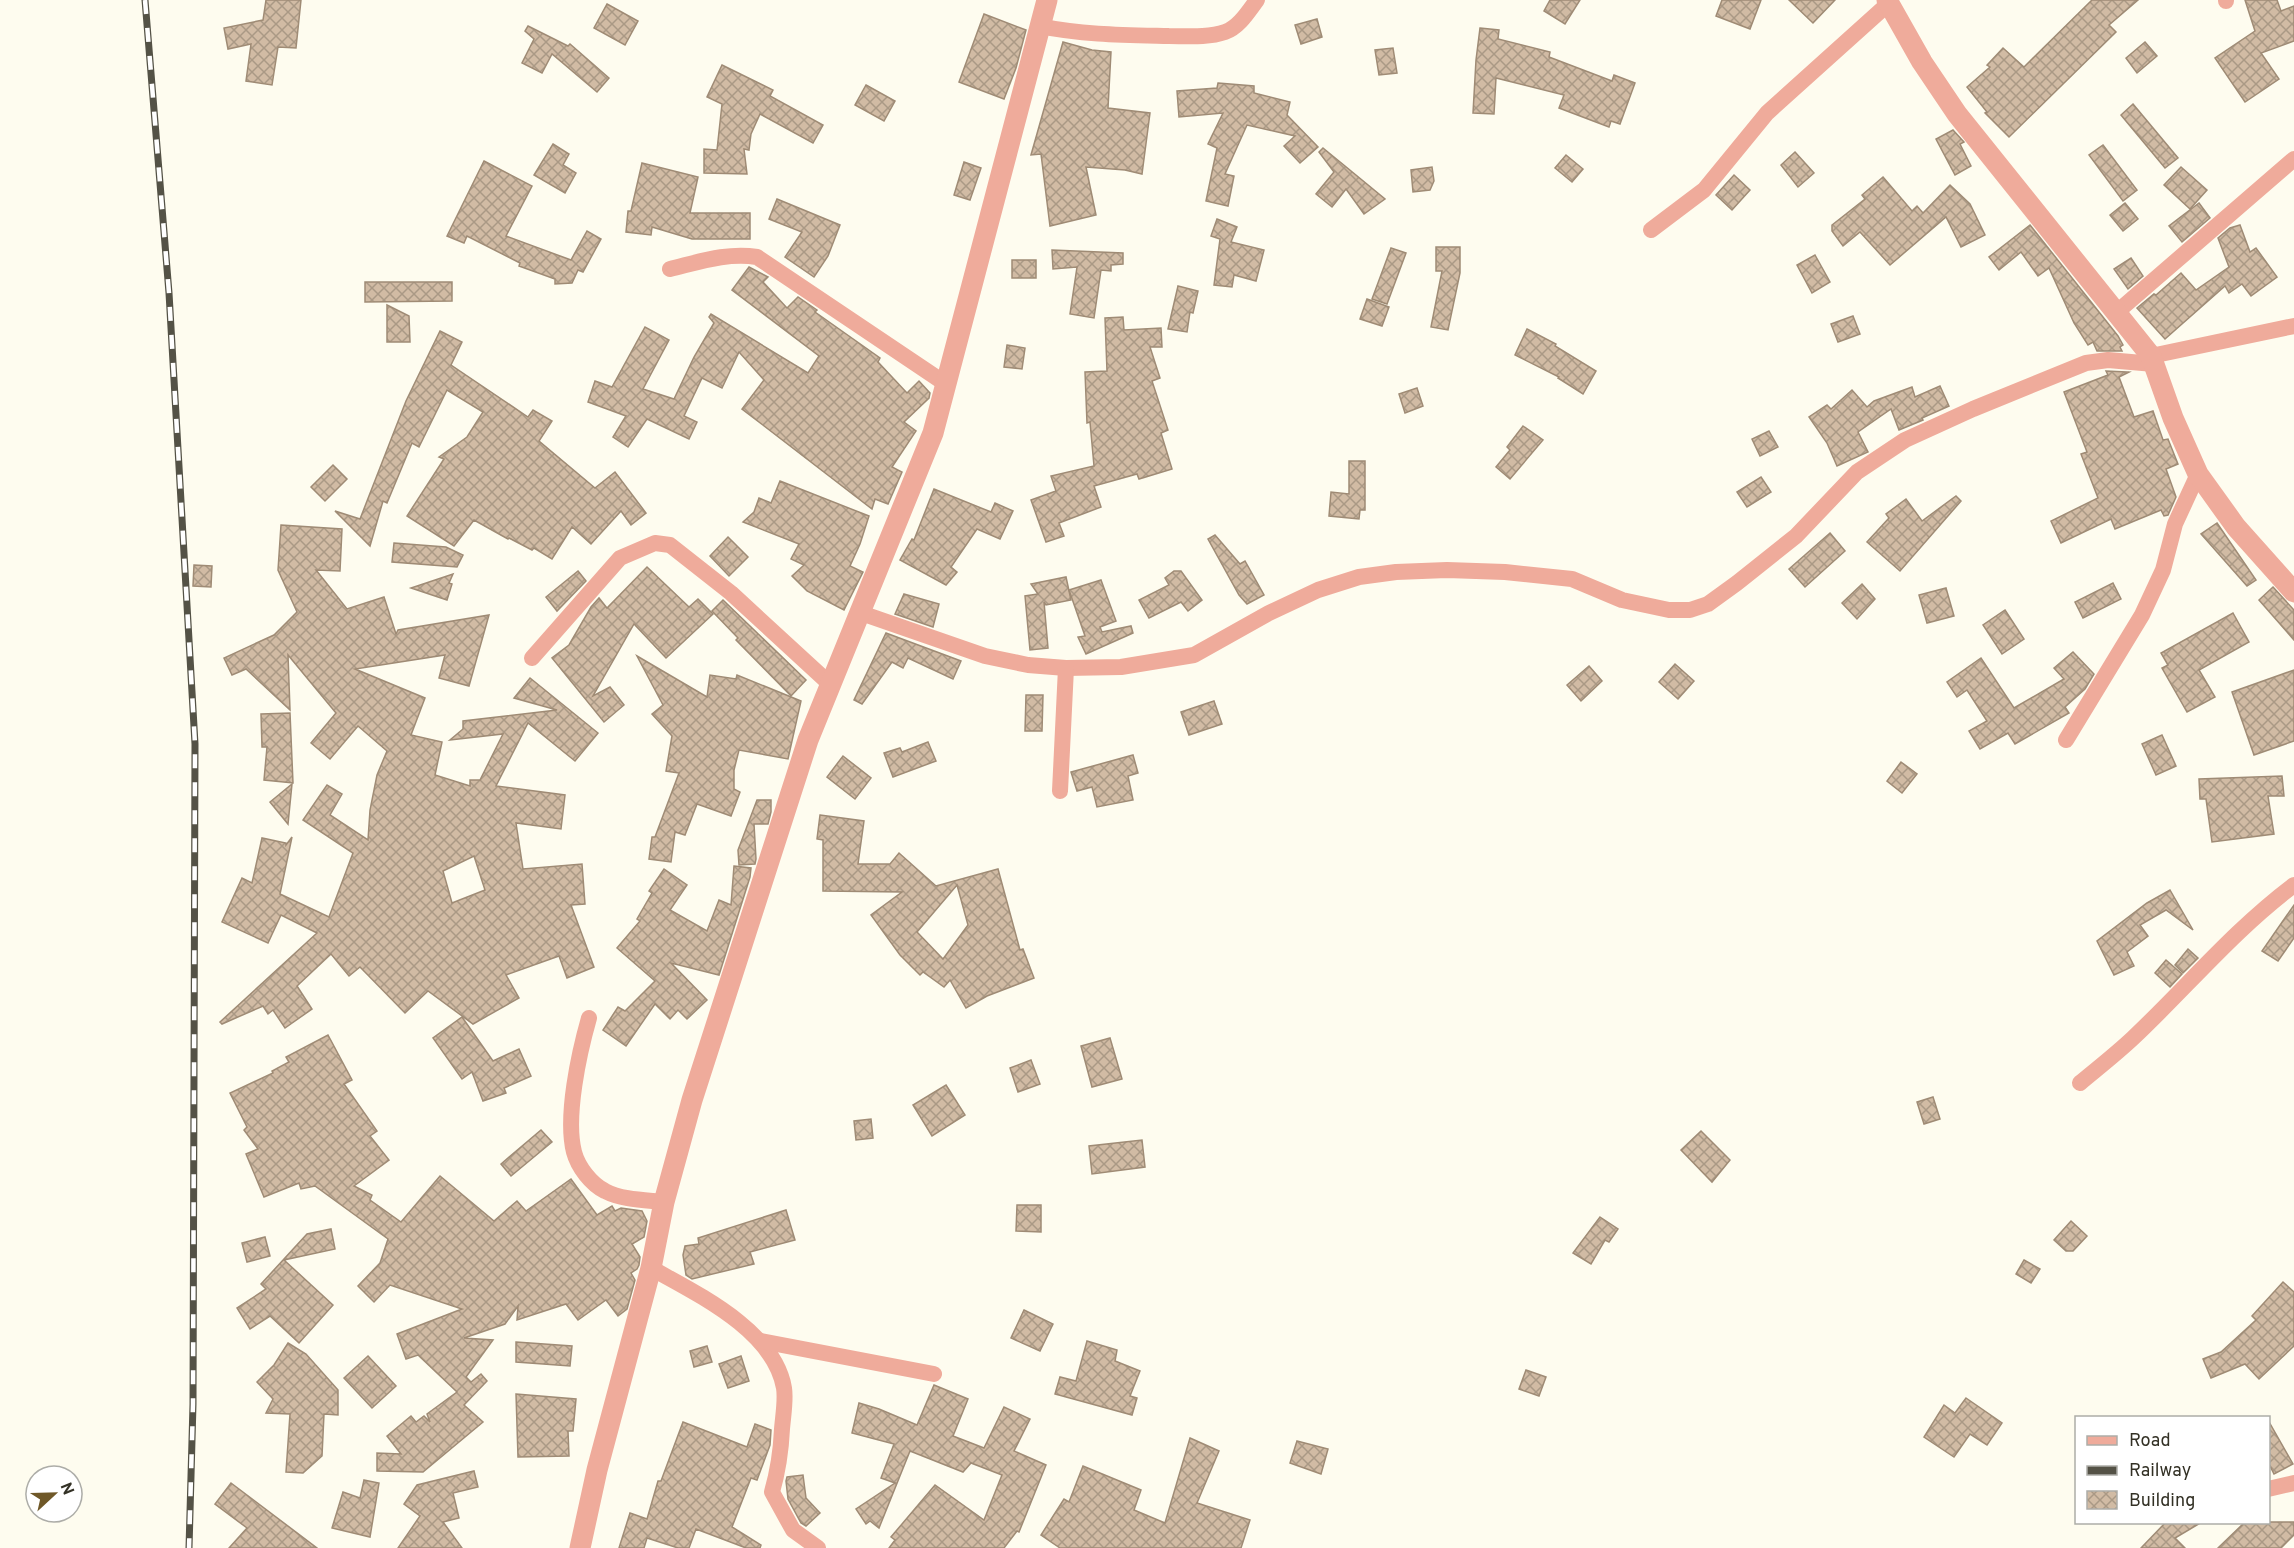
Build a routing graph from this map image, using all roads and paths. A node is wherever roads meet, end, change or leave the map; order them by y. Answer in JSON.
{"nodes":[{"id":1,"x":1047,"y":0,"type":"edge"},
{"id":2,"x":1257,"y":0,"type":"edge"},
{"id":3,"x":1887,"y":2,"type":"edge"},
{"id":4,"x":1039,"y":26,"type":"junction"},
{"id":5,"x":2294,"y":159,"type":"edge"},
{"id":6,"x":1651,"y":230,"type":"dead end"},
{"id":7,"x":670,"y":269,"type":"dead end"},
{"id":8,"x":2116,"y":312,"type":"junction"},
{"id":9,"x":2294,"y":326,"type":"edge"},
{"id":10,"x":2153,"y":360,"type":"junction"},
{"id":11,"x":946,"y":384,"type":"junction"},
{"id":12,"x":2198,"y":474,"type":"junction"},
{"id":13,"x":2294,"y":592,"type":"edge"},
{"id":14,"x":861,"y":613,"type":"junction"},
{"id":15,"x":532,"y":658,"type":"dead end"},
{"id":16,"x":1066,"y":668,"type":"junction"},
{"id":17,"x":831,"y":686,"type":"junction"},
{"id":18,"x":2066,"y":740,"type":"dead end"},
{"id":19,"x":1060,"y":791,"type":"dead end"},
{"id":20,"x":2294,"y":885,"type":"edge"},
{"id":21,"x":589,"y":1018,"type":"dead end"},
{"id":22,"x":2080,"y":1083,"type":"dead end"},
{"id":23,"x":664,"y":1202,"type":"junction"},
{"id":24,"x":651,"y":1268,"type":"junction"},
{"id":25,"x":761,"y":1341,"type":"junction"},
{"id":26,"x":934,"y":1374,"type":"dead end"},
{"id":27,"x":2294,"y":1483,"type":"edge"},
{"id":28,"x":2270,"y":1489,"type":"edge"},
{"id":29,"x":580,"y":1548,"type":"edge"},
{"id":30,"x":818,"y":1548,"type":"edge"}],
"edges":[{"from":1,"to":4,"type":"street"},
{"from":2,"to":4,"type":"street"},
{"from":3,"to":6,"type":"street"},
{"from":3,"to":8,"type":"street"},
{"from":4,"to":11,"type":"street"},
{"from":5,"to":8,"type":"street"},
{"from":7,"to":11,"type":"street"},
{"from":8,"to":10,"type":"street"},
{"from":9,"to":10,"type":"street"},
{"from":10,"to":12,"type":"street"},
{"from":10,"to":16,"type":"street"},
{"from":11,"to":14,"type":"street"},
{"from":12,"to":13,"type":"street"},
{"from":12,"to":18,"type":"street"},
{"from":14,"to":16,"type":"street"},
{"from":14,"to":17,"type":"street"},
{"from":15,"to":17,"type":"street"},
{"from":16,"to":19,"type":"street"},
{"from":17,"to":23,"type":"street"},
{"from":20,"to":22,"type":"street"},
{"from":21,"to":23,"type":"street"},
{"from":23,"to":24,"type":"street"},
{"from":24,"to":25,"type":"street"},
{"from":24,"to":29,"type":"street"},
{"from":25,"to":26,"type":"street"},
{"from":25,"to":30,"type":"street"},
{"from":27,"to":28,"type":"street"}]}
